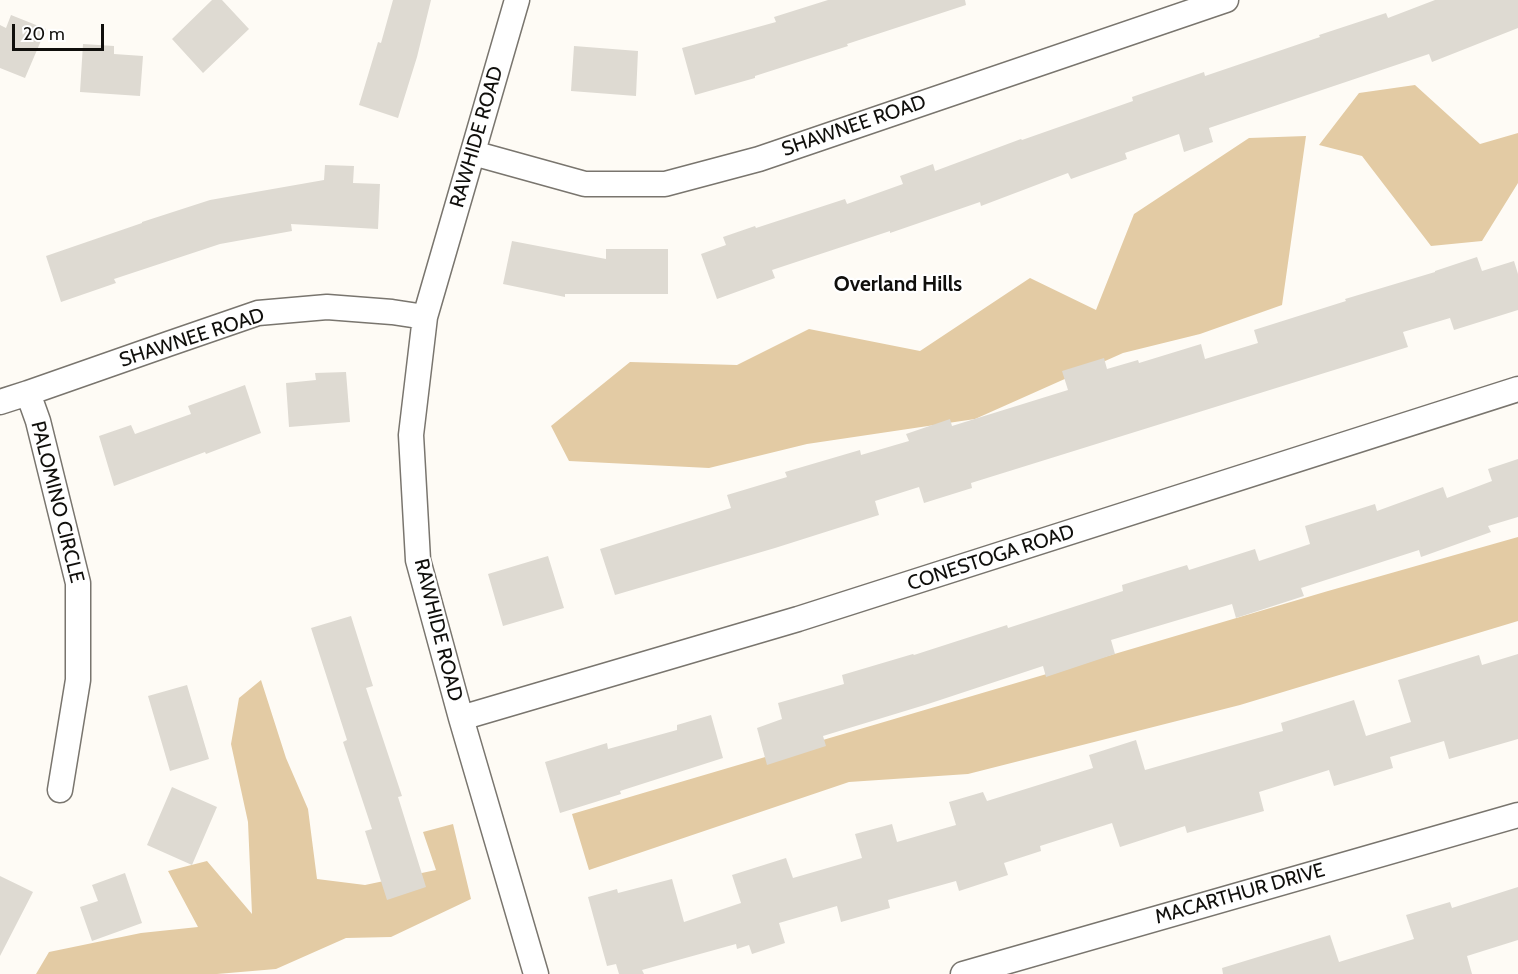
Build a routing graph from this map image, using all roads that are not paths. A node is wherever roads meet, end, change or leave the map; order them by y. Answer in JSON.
{"nodes":[{"id":1,"x":517,"y":0,"type":"edge"},
{"id":2,"x":1226,"y":0,"type":"edge"},
{"id":3,"x":473,"y":153,"type":"junction"},
{"id":4,"x":425,"y":317,"type":"junction"},
{"id":5,"x":1518,"y":390,"type":"edge"},
{"id":6,"x":28,"y":393,"type":"junction"},
{"id":7,"x":0,"y":402,"type":"edge"},
{"id":8,"x":461,"y":718,"type":"junction"},
{"id":9,"x":60,"y":790,"type":"dead end"},
{"id":10,"x":1518,"y":814,"type":"edge"},
{"id":11,"x":536,"y":974,"type":"edge"},
{"id":12,"x":963,"y":974,"type":"edge"}],
"edges":[{"from":1,"to":3,"type":"street","name":"RAWHIDE ROAD"},
{"from":2,"to":3,"type":"street","name":"SHAWNEE ROAD"},
{"from":3,"to":4,"type":"street","name":"RAWHIDE ROAD"},
{"from":4,"to":6,"type":"street","name":"SHAWNEE ROAD"},
{"from":4,"to":8,"type":"street","name":"RAWHIDE ROAD"},
{"from":5,"to":8,"type":"street","name":"CONESTOGA ROAD"},
{"from":6,"to":7,"type":"street","name":"SHAWNEE ROAD"},
{"from":6,"to":9,"type":"street","name":"PALOMINO CIRCLE"},
{"from":8,"to":11,"type":"street","name":"RAWHIDE ROAD"},
{"from":10,"to":12,"type":"street","name":"MACARTHUR DRIVE"}]}
